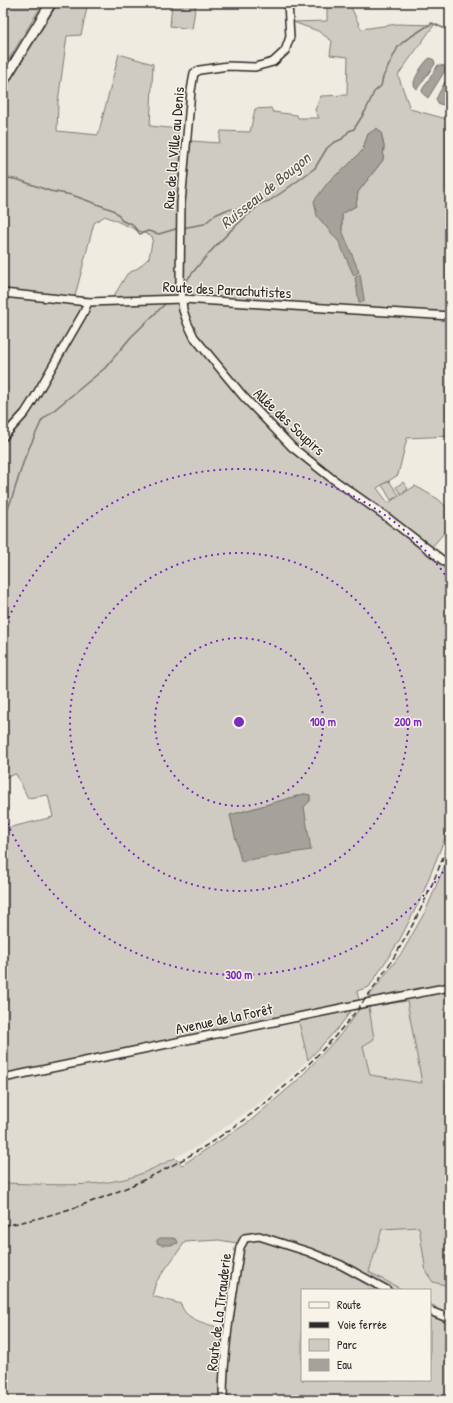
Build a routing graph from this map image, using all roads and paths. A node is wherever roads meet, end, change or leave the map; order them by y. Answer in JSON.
{"nodes":[{"id":1,"x":50,"y":3,"type":"edge"},
{"id":2,"x":288,"y":3,"type":"edge"},
{"id":3,"x":3,"y":82,"type":"edge"},
{"id":4,"x":3,"y":293,"type":"edge"},
{"id":5,"x":181,"y":299,"type":"junction"},
{"id":6,"x":88,"y":302,"type":"junction"},
{"id":7,"x":450,"y":316,"type":"edge"},
{"id":8,"x":3,"y":437,"type":"edge"},
{"id":9,"x":450,"y":566,"type":"edge"},
{"id":10,"x":450,"y":987,"type":"edge"},
{"id":11,"x":3,"y":1078,"type":"edge"},
{"id":12,"x":386,"y":1289,"type":"edge"},
{"id":13,"x":431,"y":1311,"type":"edge"},
{"id":14,"x":447,"y":1318,"type":"edge"},
{"id":15,"x":223,"y":1400,"type":"edge"}],
"edges":[{"from":1,"to":3,"type":"main road"},
{"from":2,"to":5,"type":"street","name":"Rue de la Ville au Denis"},
{"from":4,"to":6,"type":"street","name":"Route des Parachutistes"},
{"from":5,"to":6,"type":"street","name":"Route des Parachutistes"},
{"from":5,"to":7,"type":"street","name":"Route des Parachutistes"},
{"from":5,"to":9,"type":"street","name":"Allée des Soupirs"},
{"from":6,"to":8,"type":"street"},
{"from":10,"to":11,"type":"street","name":"Avenue de la Forêt"},
{"from":12,"to":15,"type":"street","name":"Route de La Tirauderie"},
{"from":13,"to":14,"type":"street"}]}
